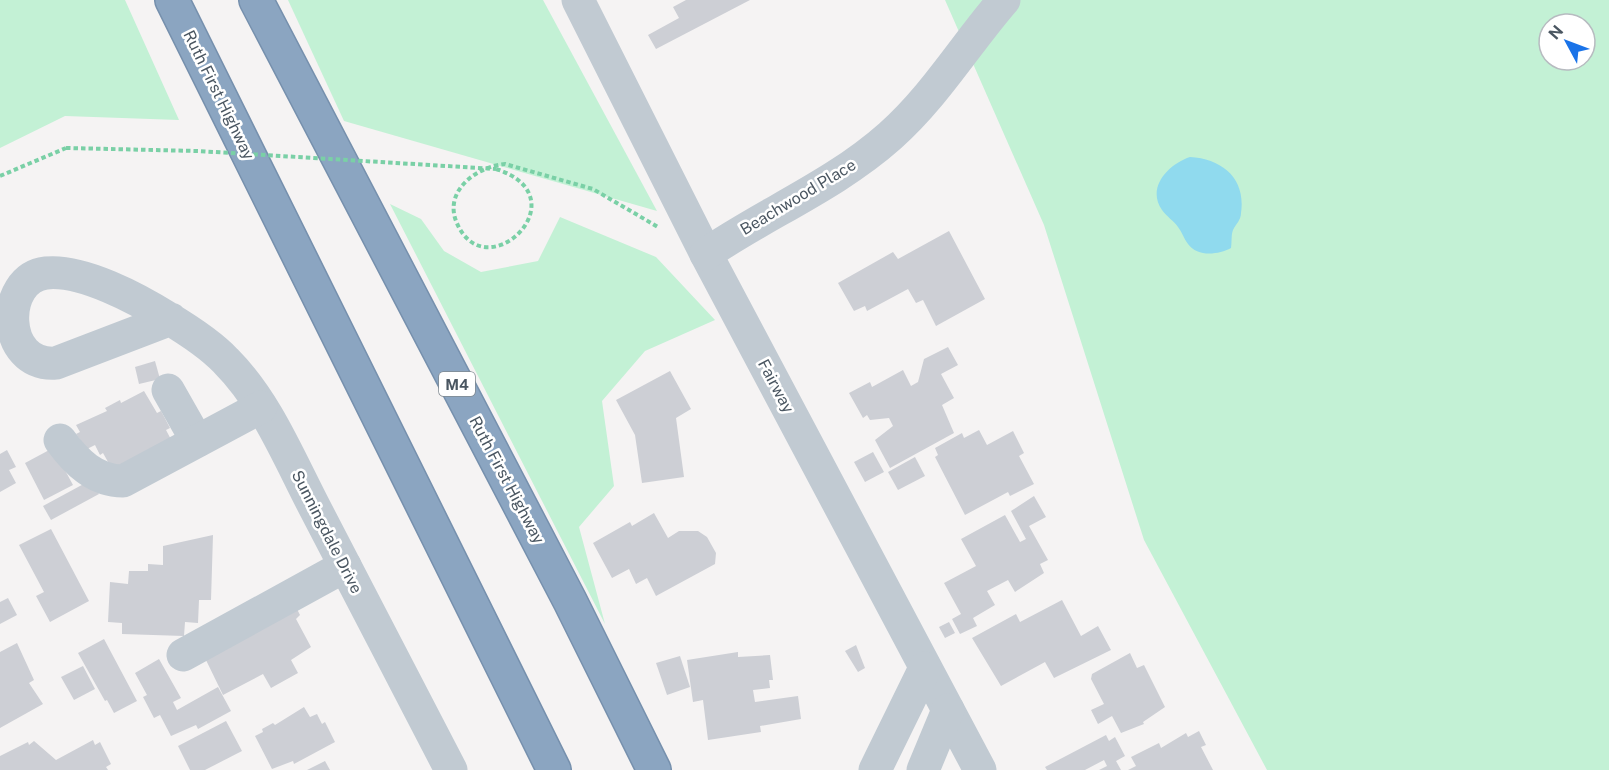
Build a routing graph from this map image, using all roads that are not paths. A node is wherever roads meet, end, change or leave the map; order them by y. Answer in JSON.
{"nodes":[{"id":1,"x":172,"y":0,"type":"edge"},
{"id":2,"x":256,"y":0,"type":"edge"},
{"id":3,"x":578,"y":0,"type":"edge"},
{"id":4,"x":1004,"y":0,"type":"edge"},
{"id":5,"x":706,"y":254,"type":"junction"},
{"id":6,"x":171,"y":320,"type":"dead end"},
{"id":7,"x":168,"y":390,"type":"dead end"},
{"id":8,"x":261,"y":407,"type":"junction"},
{"id":9,"x":60,"y":440,"type":"dead end"},
{"id":10,"x":197,"y":441,"type":"junction"},
{"id":11,"x":345,"y":566,"type":"junction"},
{"id":12,"x":183,"y":655,"type":"dead end"},
{"id":13,"x":925,"y":668,"type":"junction"},
{"id":14,"x":948,"y":710,"type":"junction"},
{"id":15,"x":451,"y":770,"type":"edge"},
{"id":16,"x":554,"y":770,"type":"edge"},
{"id":17,"x":654,"y":770,"type":"edge"},
{"id":18,"x":875,"y":770,"type":"edge"},
{"id":19,"x":922,"y":770,"type":"edge"},
{"id":20,"x":980,"y":770,"type":"edge"}],
"edges":[{"from":1,"to":16,"type":"highway","name":"Ruth First Highway"},
{"from":2,"to":17,"type":"highway","name":"Ruth First Highway","number":"M4"},
{"from":3,"to":5,"type":"street","name":"Fairway"},
{"from":4,"to":5,"type":"street","name":"Beachwood Place"},
{"from":5,"to":13,"type":"street","name":"Fairway"},
{"from":6,"to":8,"type":"street","name":"Sunningdale Drive"},
{"from":7,"to":10,"type":"street"},
{"from":8,"to":10,"type":"street"},
{"from":8,"to":11,"type":"street","name":"Sunningdale Drive"},
{"from":9,"to":10,"type":"street"},
{"from":11,"to":12,"type":"street"},
{"from":11,"to":15,"type":"street","name":"Sunningdale Drive"},
{"from":13,"to":14,"type":"street","name":"Fairway"},
{"from":13,"to":18,"type":"street"},
{"from":14,"to":19,"type":"street"},
{"from":14,"to":20,"type":"street","name":"Fairway"}]}
